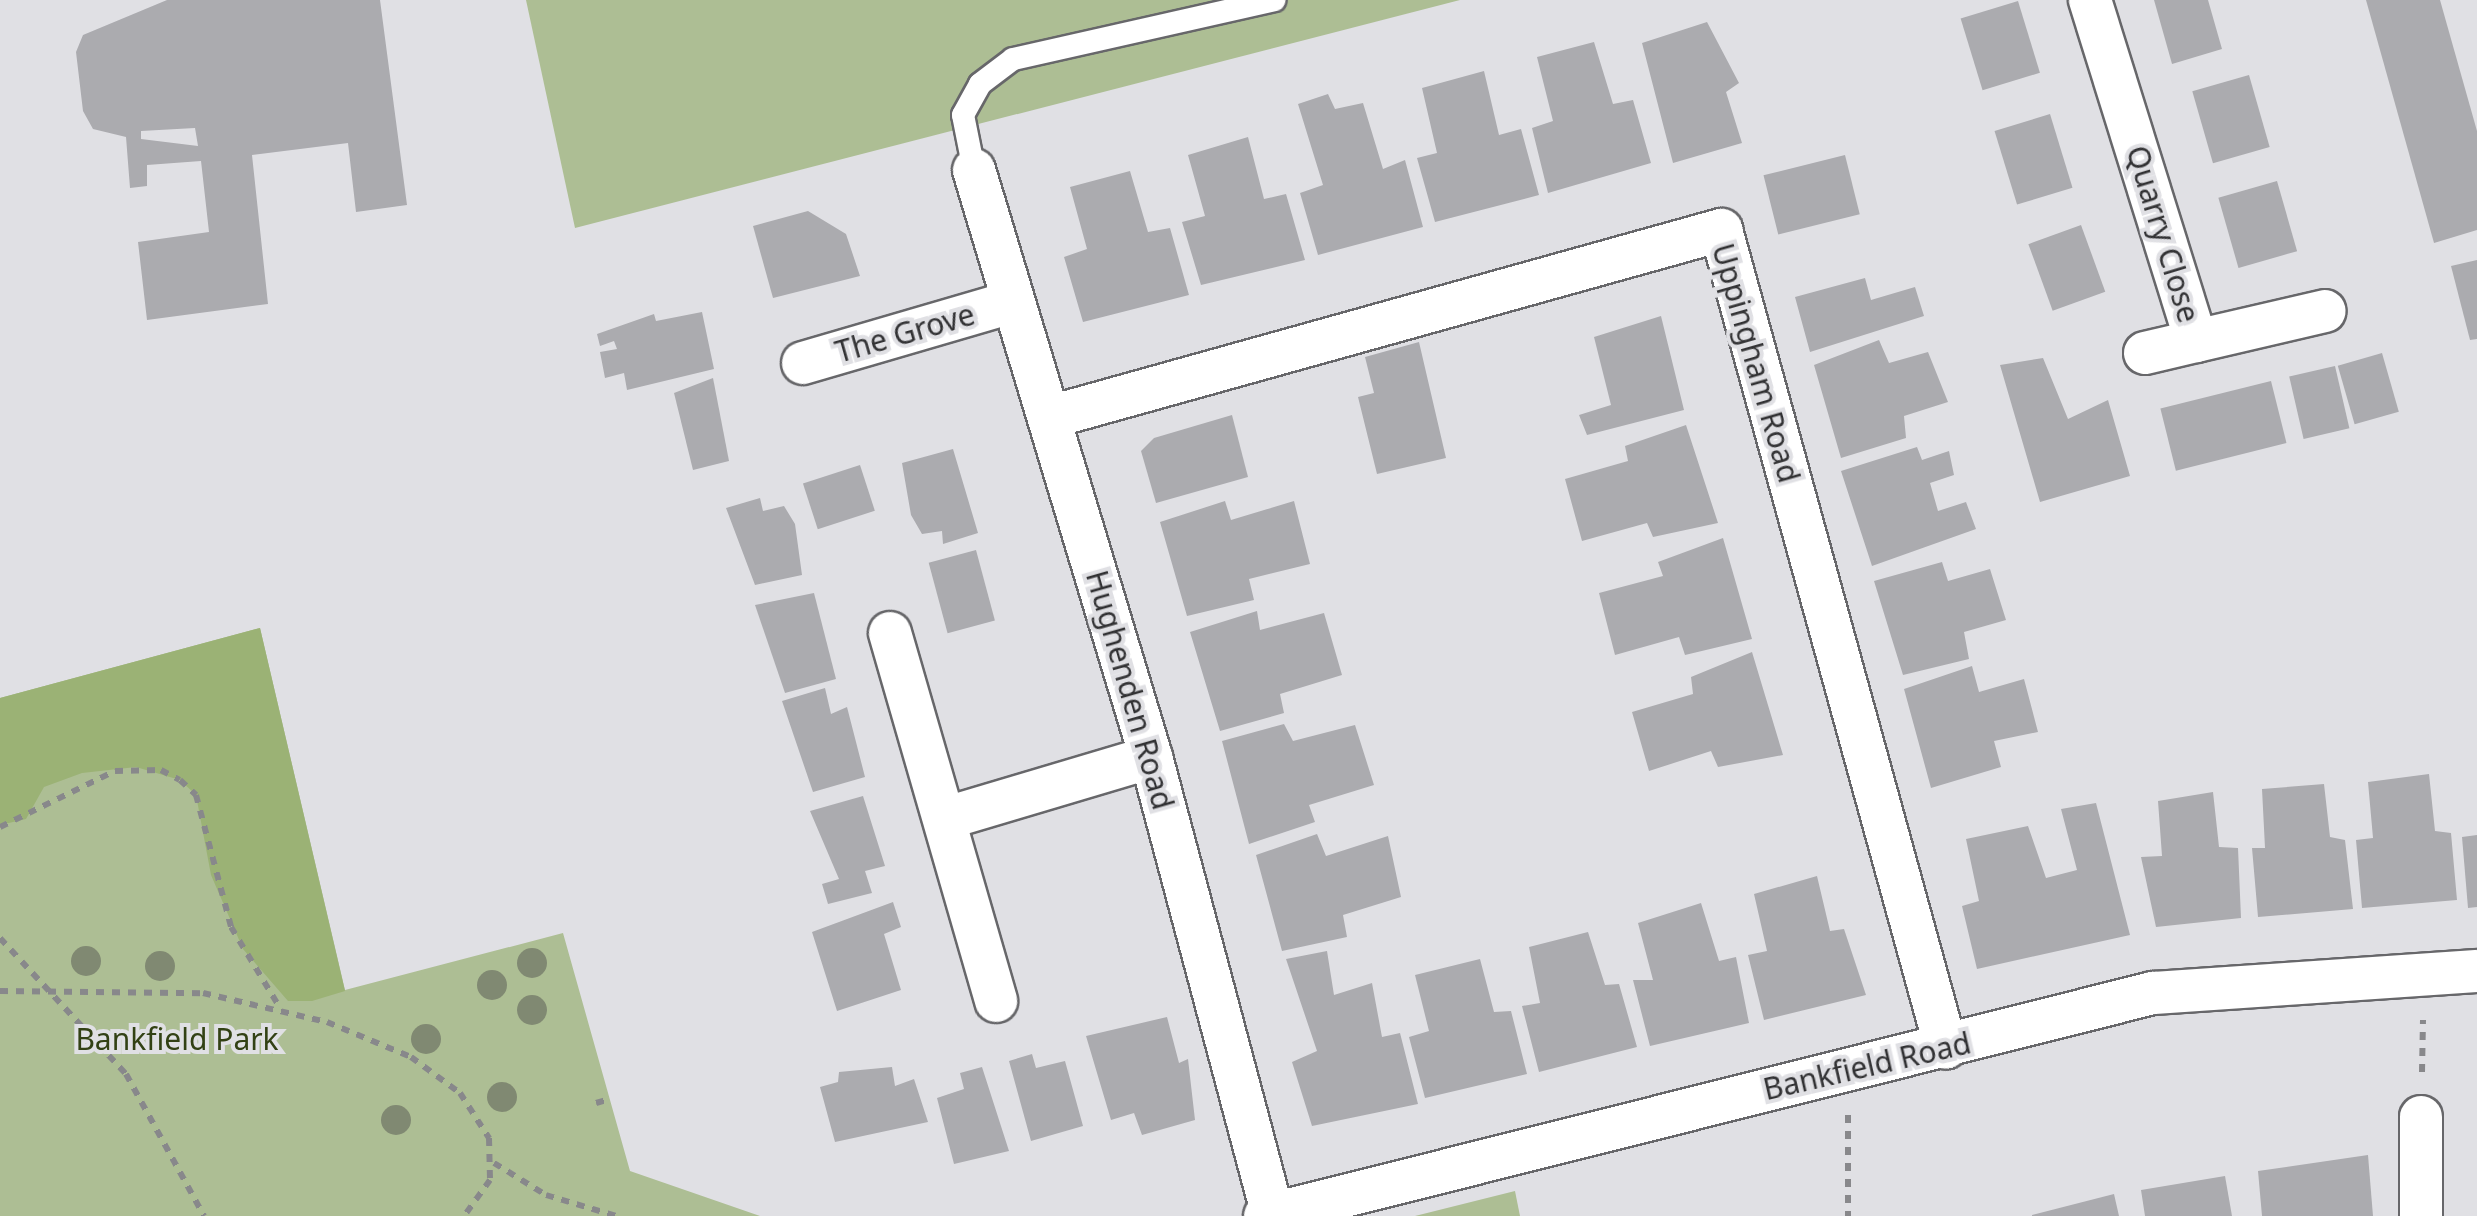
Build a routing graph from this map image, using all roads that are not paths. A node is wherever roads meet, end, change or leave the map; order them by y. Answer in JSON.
{"nodes":[{"id":1,"x":1274,"y":0,"type":"edge"},
{"id":2,"x":2090,"y":0,"type":"edge"},
{"id":3,"x":974,"y":170,"type":"joint"},
{"id":4,"x":1008,"y":302,"type":"junction"},
{"id":5,"x":2325,"y":311,"type":"dead end"},
{"id":6,"x":2196,"y":341,"type":"junction"},
{"id":7,"x":2145,"y":353,"type":"dead end"},
{"id":8,"x":804,"y":363,"type":"dead end"},
{"id":9,"x":1050,"y":417,"type":"junction"},
{"id":10,"x":890,"y":633,"type":"dead end"},
{"id":11,"x":1151,"y":757,"type":"junction"},
{"id":12,"x":946,"y":818,"type":"junction"},
{"id":13,"x":2477,"y":971,"type":"edge"},
{"id":14,"x":996,"y":1002,"type":"dead end"},
{"id":15,"x":1946,"y":1048,"type":"junction"},
{"id":16,"x":2421,"y":1117,"type":"road end"},
{"id":17,"x":1271,"y":1215,"type":"edge"},
{"id":18,"x":2422,"y":1216,"type":"edge"}],
"edges":[{"from":1,"to":3,"type":"lane"},
{"from":2,"to":6,"type":"street","name":"Quarry Close"},
{"from":3,"to":4,"type":"street","name":"Hughenden Road"},
{"from":4,"to":8,"type":"street","name":"The Grove"},
{"from":4,"to":9,"type":"street","name":"Hughenden Road"},
{"from":5,"to":6,"type":"street","name":"Quarry Close"},
{"from":6,"to":7,"type":"street"},
{"from":9,"to":11,"type":"street","name":"Hughenden Road"},
{"from":9,"to":15,"type":"street","name":"Uppingham Road"},
{"from":10,"to":12,"type":"street"},
{"from":11,"to":12,"type":"street"},
{"from":11,"to":17,"type":"street","name":"Hughenden Road"},
{"from":12,"to":14,"type":"street"},
{"from":13,"to":15,"type":"street","name":"Bankfield Road"},
{"from":15,"to":17,"type":"street","name":"Bankfield Road"},
{"from":16,"to":18,"type":"street"}]}
